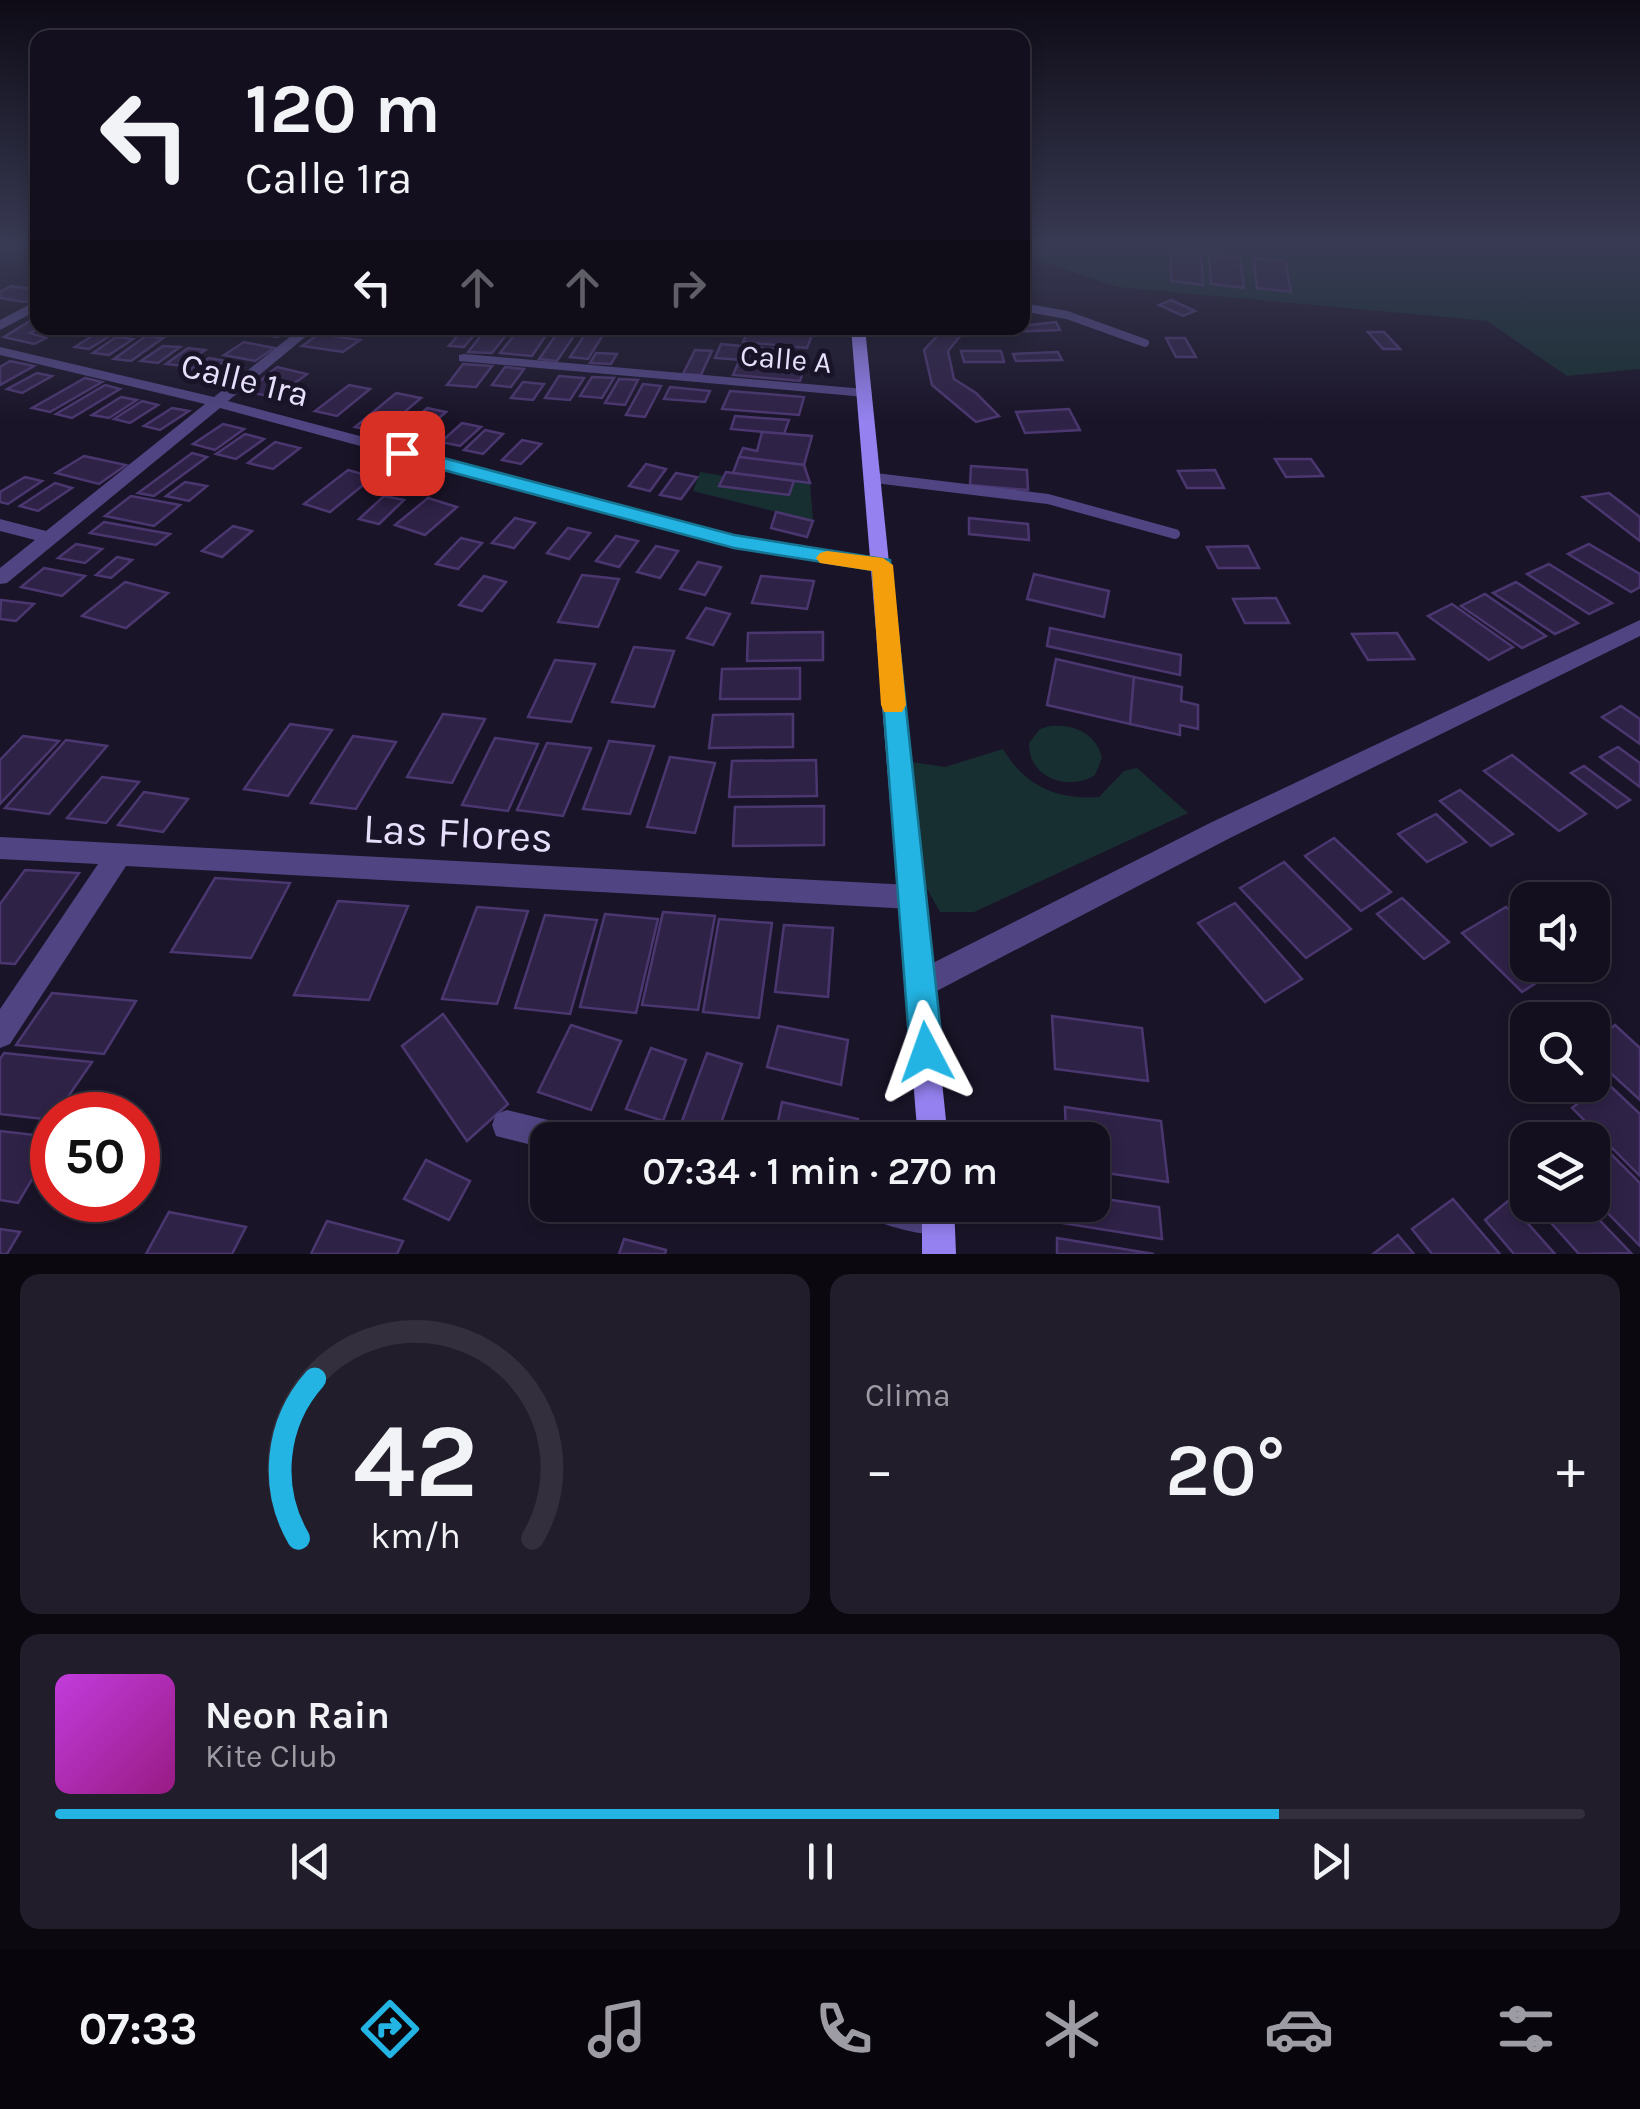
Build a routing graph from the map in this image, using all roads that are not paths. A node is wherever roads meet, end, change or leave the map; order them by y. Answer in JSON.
{"nodes":[{"id":1,"x":1030,"y":308,"type":"edge"},
{"id":2,"x":30,"y":309,"type":"edge"},
{"id":3,"x":0,"y":326,"type":"edge"},
{"id":4,"x":301,"y":335,"type":"edge"},
{"id":5,"x":859,"y":335,"type":"edge"},
{"id":6,"x":1146,"y":343,"type":"dead end"},
{"id":7,"x":0,"y":351,"type":"edge"},
{"id":8,"x":464,"y":358,"type":"dead end"},
{"id":9,"x":865,"y":393,"type":"junction"},
{"id":10,"x":218,"y":404,"type":"junction"},
{"id":11,"x":875,"y":478,"type":"junction"},
{"id":12,"x":0,"y":524,"type":"edge"},
{"id":13,"x":1174,"y":534,"type":"dead end"},
{"id":14,"x":49,"y":538,"type":"junction"},
{"id":15,"x":883,"y":565,"type":"junction"},
{"id":16,"x":0,"y":578,"type":"edge"},
{"id":17,"x":1640,"y":627,"type":"edge"},
{"id":18,"x":0,"y":848,"type":"edge"},
{"id":19,"x":118,"y":856,"type":"junction"},
{"id":20,"x":911,"y":898,"type":"junction"},
{"id":21,"x":921,"y":984,"type":"junction"},
{"id":22,"x":0,"y":1034,"type":"edge"},
{"id":23,"x":932,"y":1122,"type":"edge"},
{"id":24,"x":507,"y":1126,"type":"dead end"},
{"id":25,"x":530,"y":1131,"type":"edge"},
{"id":26,"x":938,"y":1222,"type":"edge"},
{"id":27,"x":939,"y":1254,"type":"edge"}],
"edges":[{"from":1,"to":6,"type":"lane"},
{"from":2,"to":3,"type":"street"},
{"from":4,"to":10,"type":"street"},
{"from":5,"to":9,"type":"main road"},
{"from":7,"to":10,"type":"street","name":"Calle 1ra"},
{"from":8,"to":9,"type":"street","name":"Calle A"},
{"from":9,"to":11,"type":"main road"},
{"from":10,"to":14,"type":"street"},
{"from":10,"to":15,"type":"street","name":"Calle 1ra"},
{"from":11,"to":13,"type":"lane"},
{"from":11,"to":15,"type":"main road"},
{"from":12,"to":14,"type":"street"},
{"from":14,"to":16,"type":"street"},
{"from":15,"to":20,"type":"main road"},
{"from":17,"to":21,"type":"street"},
{"from":18,"to":19,"type":"street","name":"Las Flores"},
{"from":19,"to":20,"type":"street","name":"Las Flores"},
{"from":19,"to":22,"type":"street"},
{"from":20,"to":21,"type":"main road"},
{"from":21,"to":23,"type":"main road"},
{"from":24,"to":25,"type":"street"},
{"from":26,"to":27,"type":"main road"}]}
